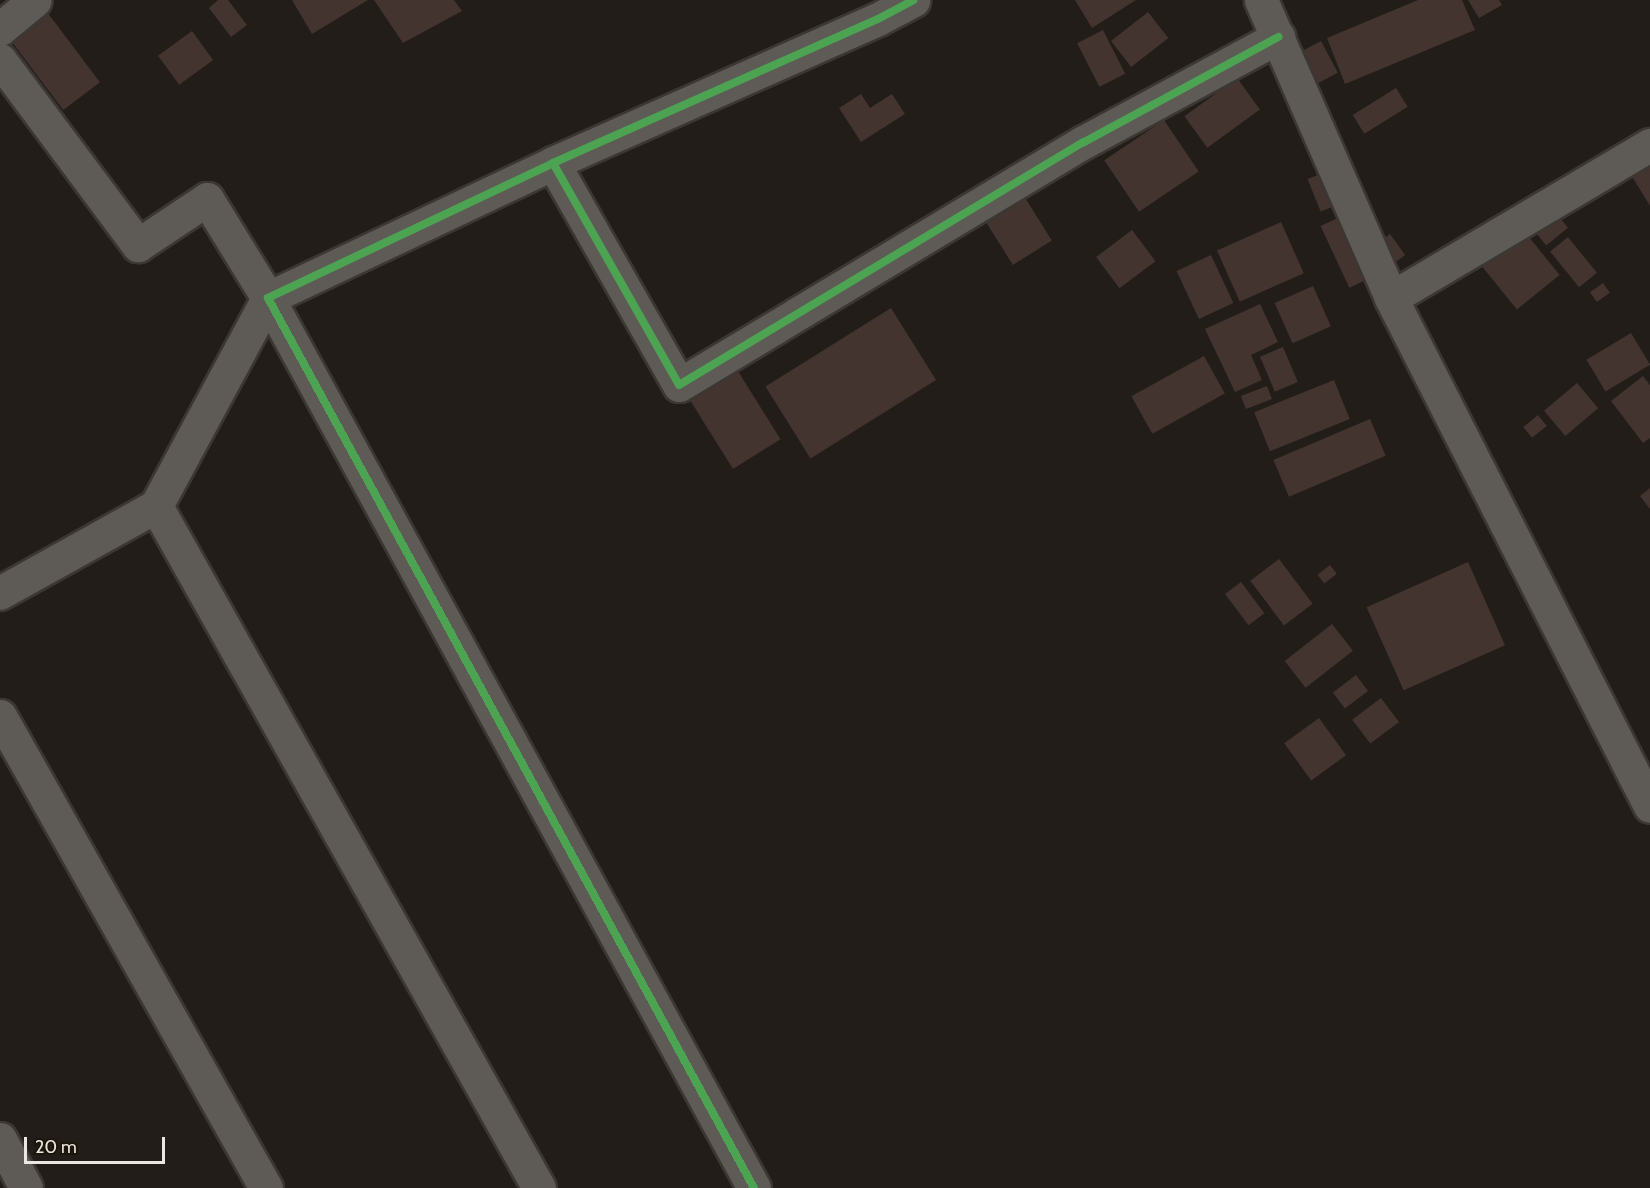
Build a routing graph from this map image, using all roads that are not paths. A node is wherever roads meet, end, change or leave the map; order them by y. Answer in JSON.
{"nodes":[{"id":1,"x":35,"y":0,"type":"edge"},
{"id":2,"x":913,"y":0,"type":"edge"},
{"id":3,"x":1261,"y":0,"type":"edge"},
{"id":4,"x":0,"y":29,"type":"edge"},
{"id":5,"x":1278,"y":37,"type":"junction"},
{"id":6,"x":0,"y":60,"type":"edge"},
{"id":7,"x":1650,"y":145,"type":"edge"},
{"id":8,"x":553,"y":163,"type":"junction"},
{"id":9,"x":268,"y":298,"type":"junction"},
{"id":10,"x":1390,"y":298,"type":"junction"},
{"id":11,"x":156,"y":506,"type":"junction"},
{"id":12,"x":3,"y":585,"type":"edge"},
{"id":13,"x":0,"y":716,"type":"edge"},
{"id":14,"x":1650,"y":806,"type":"edge"},
{"id":15,"x":0,"y":1139,"type":"edge"},
{"id":16,"x":26,"y":1188,"type":"edge"},
{"id":17,"x":266,"y":1188,"type":"edge"},
{"id":18,"x":539,"y":1188,"type":"edge"},
{"id":19,"x":754,"y":1188,"type":"edge"}],
"edges":[{"from":1,"to":4,"type":"street"},
{"from":2,"to":8,"type":"street"},
{"from":3,"to":5,"type":"street"},
{"from":5,"to":8,"type":"street"},
{"from":5,"to":10,"type":"street"},
{"from":6,"to":9,"type":"street"},
{"from":7,"to":10,"type":"street"},
{"from":8,"to":9,"type":"street"},
{"from":9,"to":11,"type":"street"},
{"from":9,"to":19,"type":"street"},
{"from":10,"to":14,"type":"street"},
{"from":11,"to":12,"type":"street"},
{"from":11,"to":18,"type":"street"},
{"from":13,"to":17,"type":"street"},
{"from":15,"to":16,"type":"street"}]}
